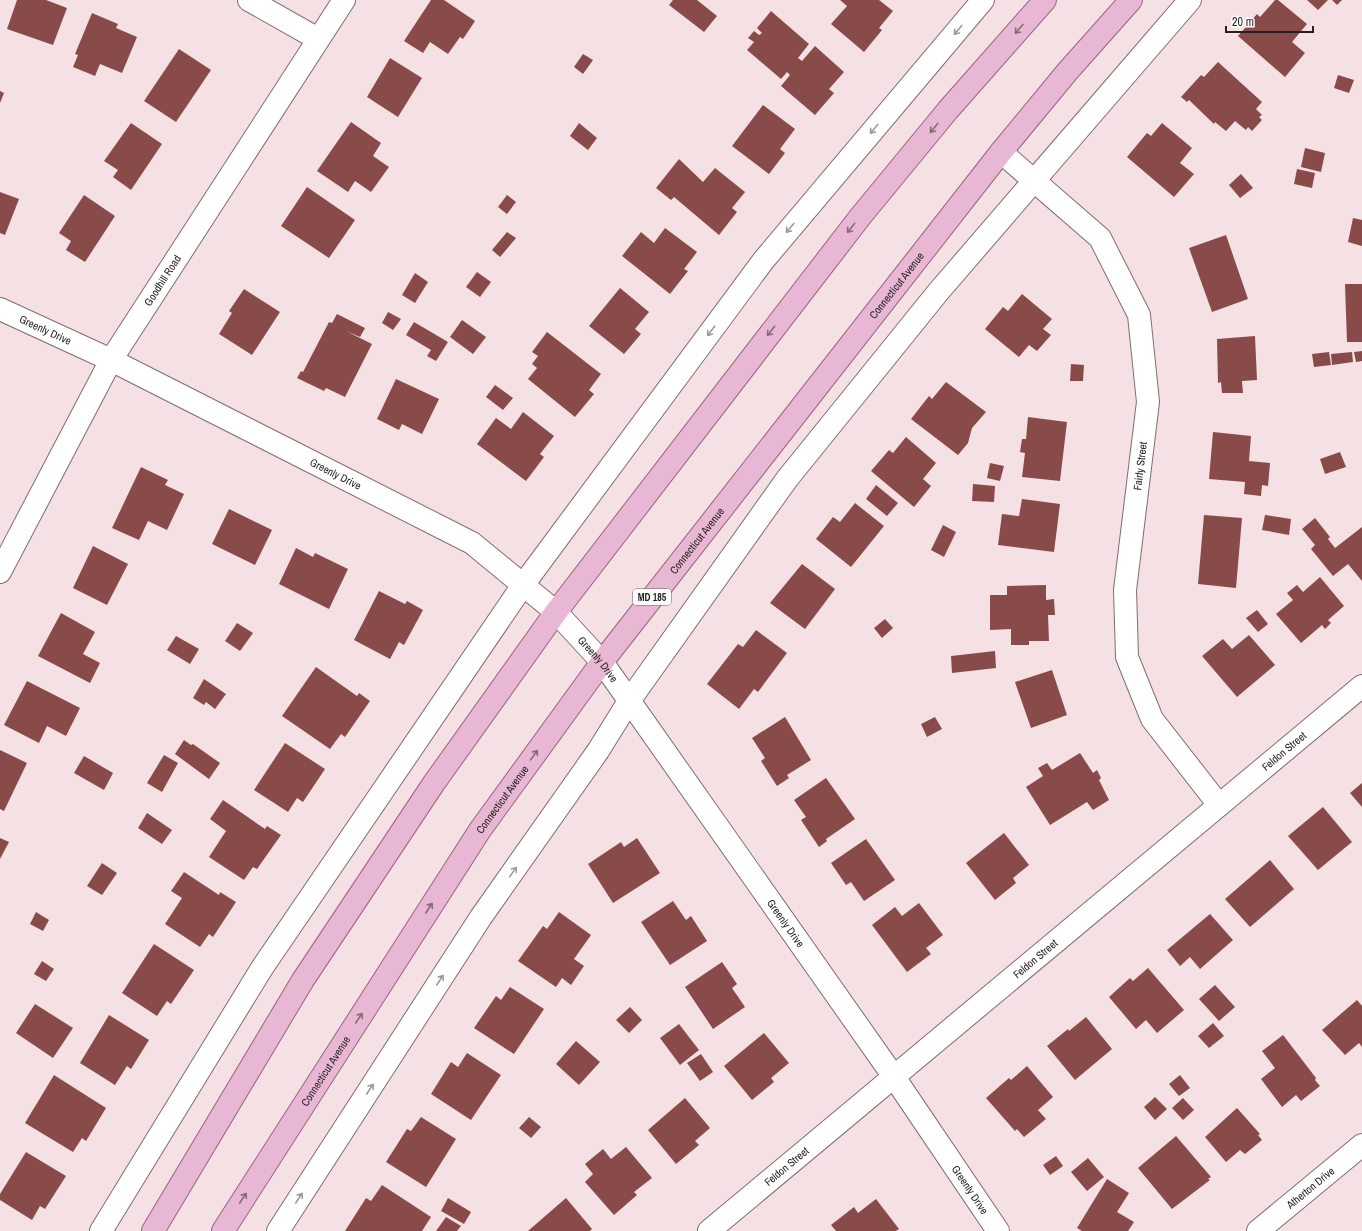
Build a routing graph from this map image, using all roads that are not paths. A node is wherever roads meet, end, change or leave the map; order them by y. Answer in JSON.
{"nodes":[{"id":1,"x":249,"y":0,"type":"edge"},
{"id":2,"x":344,"y":0,"type":"edge"},
{"id":3,"x":984,"y":0,"type":"edge"},
{"id":4,"x":1044,"y":0,"type":"edge"},
{"id":5,"x":1131,"y":0,"type":"edge"},
{"id":6,"x":1190,"y":0,"type":"edge"},
{"id":7,"x":318,"y":39,"type":"junction"},
{"id":8,"x":1001,"y":152,"type":"junction"},
{"id":9,"x":1034,"y":180,"type":"junction"},
{"id":10,"x":0,"y":309,"type":"edge"},
{"id":11,"x":111,"y":360,"type":"junction"},
{"id":12,"x":0,"y":572,"type":"edge"},
{"id":13,"x":523,"y":586,"type":"junction"},
{"id":14,"x":556,"y":612,"type":"junction"},
{"id":15,"x":602,"y":662,"type":"junction"},
{"id":16,"x":1362,"y":686,"type":"edge"},
{"id":17,"x":629,"y":701,"type":"junction"},
{"id":18,"x":1219,"y":805,"type":"junction"},
{"id":19,"x":894,"y":1077,"type":"junction"},
{"id":20,"x":1362,"y":1145,"type":"edge"},
{"id":21,"x":101,"y":1231,"type":"edge"},
{"id":22,"x":153,"y":1231,"type":"edge"},
{"id":23,"x":223,"y":1231,"type":"edge"},
{"id":24,"x":278,"y":1231,"type":"edge"},
{"id":25,"x":709,"y":1231,"type":"edge"},
{"id":26,"x":998,"y":1231,"type":"edge"},
{"id":27,"x":1258,"y":1231,"type":"edge"}],
"edges":[{"from":1,"to":7,"type":"street"},
{"from":2,"to":7,"type":"street","name":"Goodhill Road"},
{"from":3,"to":13,"type":"street","one_way":true},
{"from":4,"to":14,"type":"main road","one_way":true},
{"from":5,"to":8,"type":"main road","name":"Connecticut Avenue","number":"MD 185"},
{"from":6,"to":9,"type":"street"},
{"from":7,"to":11,"type":"street","name":"Goodhill Road"},
{"from":8,"to":9,"type":"street","name":"Fairly Street"},
{"from":8,"to":15,"type":"main road","name":"Connecticut Avenue","number":"MD 185"},
{"from":9,"to":17,"type":"street"},
{"from":9,"to":18,"type":"street","name":"Fairly Street"},
{"from":10,"to":11,"type":"street","name":"Greenly Drive"},
{"from":11,"to":12,"type":"street","name":"Goodhill Road"},
{"from":11,"to":13,"type":"street","name":"Greenly Drive"},
{"from":13,"to":14,"type":"street","name":"Greenly Drive"},
{"from":13,"to":21,"type":"street"},
{"from":14,"to":15,"type":"street","name":"Greenly Drive"},
{"from":14,"to":22,"type":"main road"},
{"from":15,"to":17,"type":"street","name":"Greenly Drive"},
{"from":23,"to":15,"type":"main road","name":"Connecticut Avenue","number":"MD 185","one_way":true},
{"from":16,"to":18,"type":"street","name":"Feldon Street"},
{"from":17,"to":19,"type":"street","name":"Greenly Drive"},
{"from":24,"to":17,"type":"street","one_way":true},
{"from":18,"to":19,"type":"street","name":"Feldon Street"},
{"from":19,"to":25,"type":"street","name":"Feldon Street"},
{"from":19,"to":26,"type":"street","name":"Greenly Drive"},
{"from":20,"to":27,"type":"street","name":"Atherton Drive"}]}
